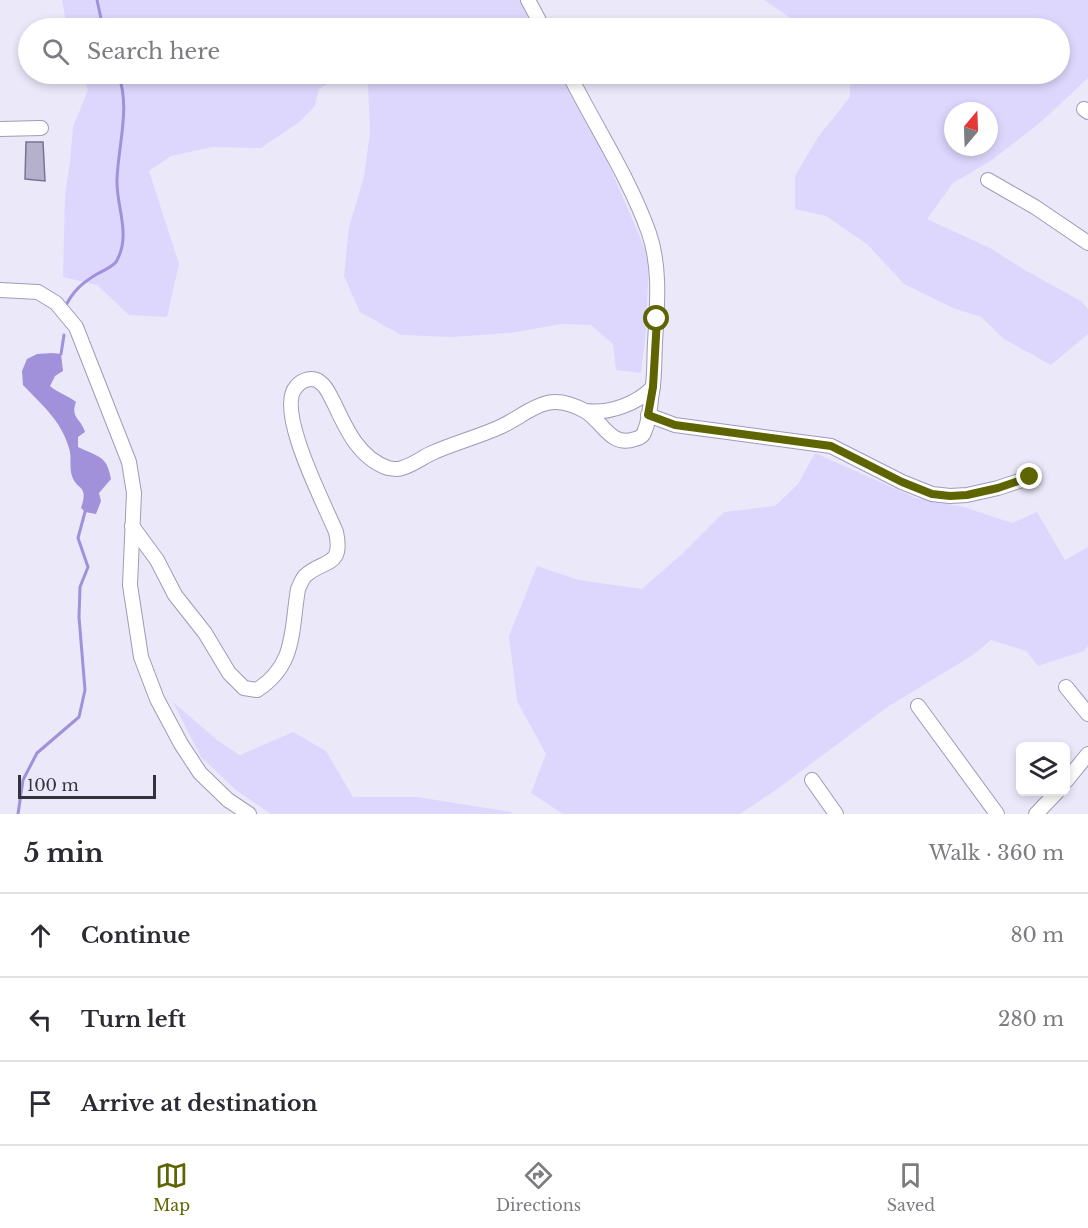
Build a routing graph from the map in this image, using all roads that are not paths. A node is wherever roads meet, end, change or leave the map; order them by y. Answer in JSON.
{"nodes":[{"id":1,"x":528,"y":0,"type":"edge"},
{"id":2,"x":538,"y":18,"type":"edge"},
{"id":3,"x":574,"y":84,"type":"edge"},
{"id":4,"x":41,"y":128,"type":"dead end"},
{"id":5,"x":0,"y":129,"type":"edge"},
{"id":6,"x":988,"y":180,"type":"dead end"},
{"id":7,"x":1088,"y":243,"type":"edge"},
{"id":8,"x":0,"y":290,"type":"edge"},
{"id":9,"x":653,"y":387,"type":"junction"},
{"id":10,"x":586,"y":411,"type":"junction"},
{"id":11,"x":648,"y":415,"type":"junction"},
{"id":12,"x":1030,"y":477,"type":"dead end"},
{"id":13,"x":132,"y":526,"type":"junction"},
{"id":14,"x":1066,"y":687,"type":"dead end"},
{"id":15,"x":918,"y":706,"type":"dead end"},
{"id":16,"x":1088,"y":714,"type":"edge"},
{"id":17,"x":1088,"y":754,"type":"edge"},
{"id":18,"x":1070,"y":775,"type":"edge"},
{"id":19,"x":812,"y":780,"type":"dead end"},
{"id":20,"x":1053,"y":796,"type":"edge"},
{"id":21,"x":249,"y":814,"type":"edge"},
{"id":22,"x":836,"y":814,"type":"edge"},
{"id":23,"x":997,"y":814,"type":"edge"},
{"id":24,"x":1036,"y":814,"type":"edge"}],
"edges":[{"from":1,"to":2,"type":"street"},
{"from":3,"to":9,"type":"street"},
{"from":4,"to":5,"type":"street"},
{"from":6,"to":7,"type":"street"},
{"from":8,"to":13,"type":"street"},
{"from":9,"to":10,"type":"street"},
{"from":9,"to":11,"type":"street"},
{"from":10,"to":11,"type":"street"},
{"from":10,"to":13,"type":"street"},
{"from":11,"to":12,"type":"street"},
{"from":13,"to":21,"type":"street"},
{"from":14,"to":16,"type":"street"},
{"from":15,"to":23,"type":"street"},
{"from":17,"to":18,"type":"street"},
{"from":19,"to":22,"type":"street"},
{"from":20,"to":24,"type":"street"}]}
